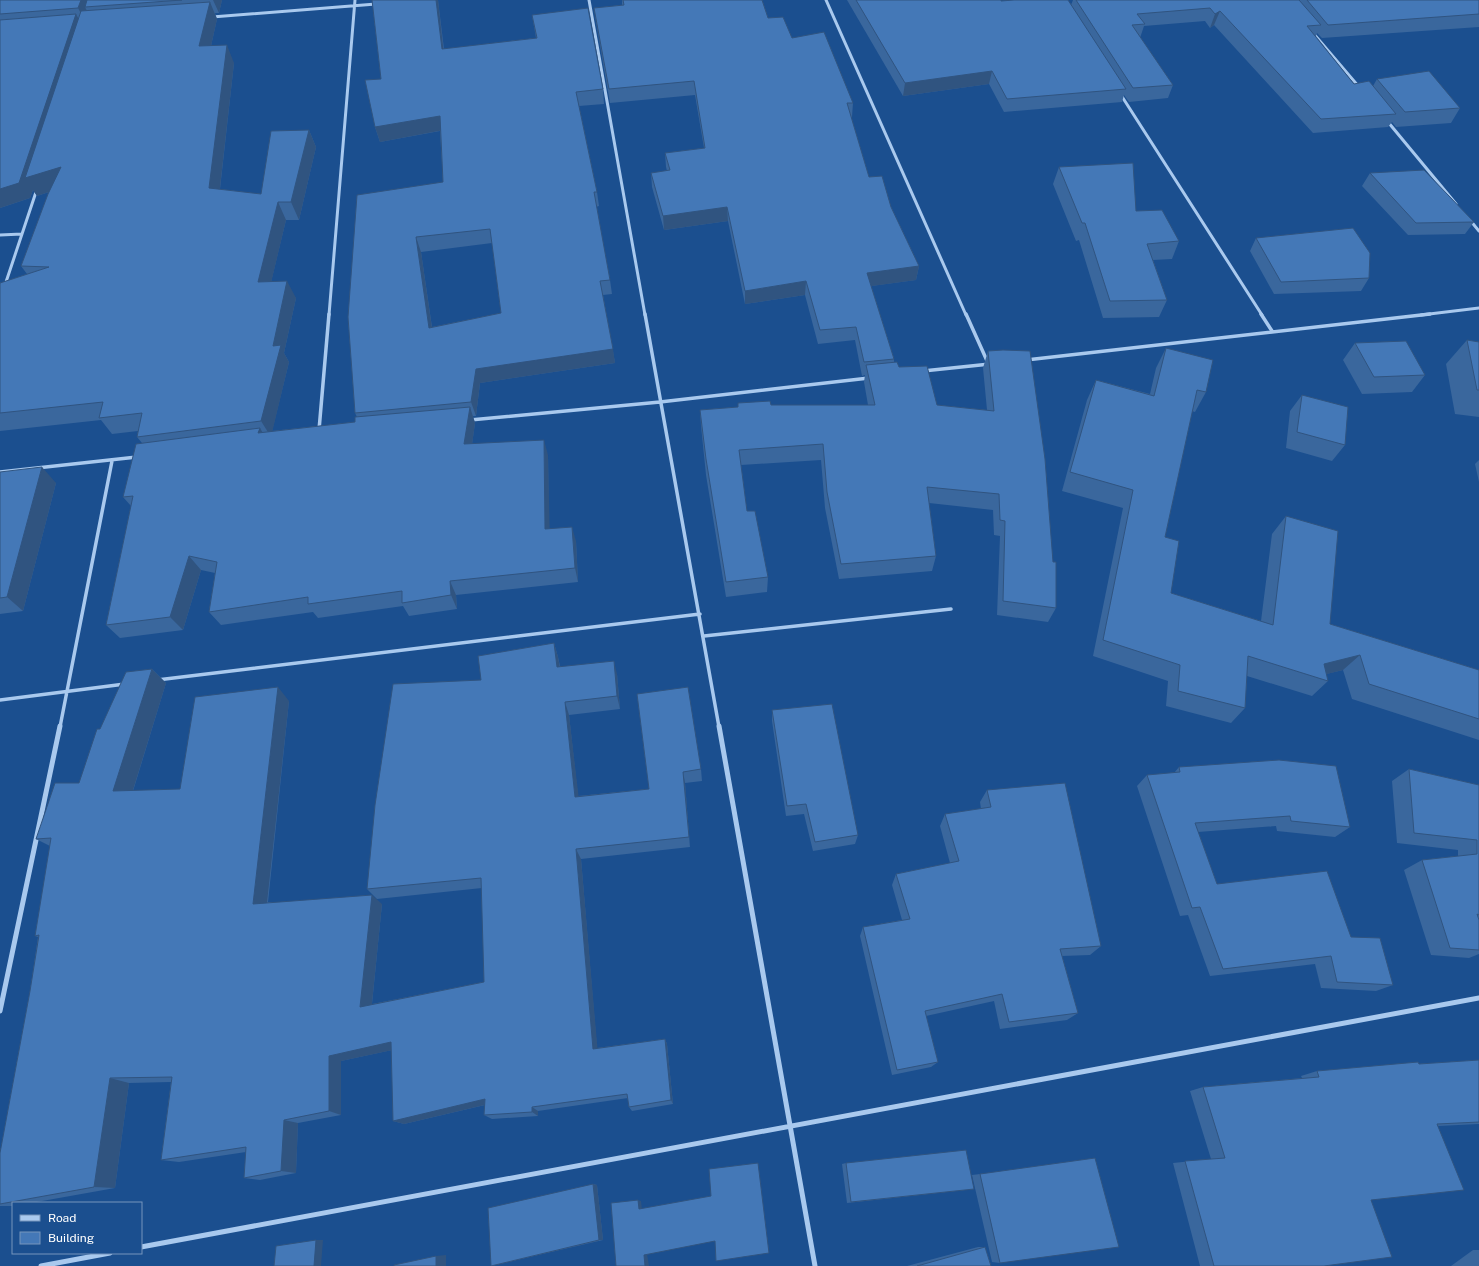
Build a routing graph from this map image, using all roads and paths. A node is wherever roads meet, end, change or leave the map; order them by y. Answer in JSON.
{"nodes":[{"id":1,"x":355,"y":0,"type":"edge"},
{"id":2,"x":589,"y":0,"type":"edge"},
{"id":3,"x":826,"y":0,"type":"edge"},
{"id":4,"x":383,"y":4,"type":"edge"},
{"id":5,"x":354,"y":6,"type":"junction"},
{"id":6,"x":206,"y":17,"type":"edge"},
{"id":7,"x":1312,"y":30,"type":"edge"},
{"id":8,"x":1362,"y":91,"type":"edge"},
{"id":9,"x":1120,"y":93,"type":"edge"},
{"id":10,"x":1383,"y":115,"type":"edge"},
{"id":11,"x":39,"y":182,"type":"edge"},
{"id":12,"x":1459,"y":207,"type":"edge"},
{"id":13,"x":1469,"y":219,"type":"edge"},
{"id":14,"x":1479,"y":231,"type":"edge"},
{"id":15,"x":22,"y":234,"type":"junction"},
{"id":16,"x":0,"y":235,"type":"edge"},
{"id":17,"x":5,"y":286,"type":"edge"},
{"id":18,"x":1479,"y":308,"type":"edge"},
{"id":19,"x":1272,"y":331,"type":"junction"},
{"id":20,"x":1019,"y":360,"type":"edge"},
{"id":21,"x":996,"y":363,"type":"edge"},
{"id":22,"x":988,"y":364,"type":"junction"},
{"id":23,"x":918,"y":372,"type":"edge"},
{"id":24,"x":871,"y":377,"type":"edge"},
{"id":25,"x":660,"y":402,"type":"junction"},
{"id":26,"x":461,"y":420,"type":"edge"},
{"id":27,"x":326,"y":433,"type":"edge"},
{"id":28,"x":144,"y":456,"type":"edge"},
{"id":29,"x":112,"y":461,"type":"junction"},
{"id":30,"x":0,"y":472,"type":"edge"},
{"id":31,"x":951,"y":609,"type":"dead end"},
{"id":32,"x":700,"y":614,"type":"junction"},
{"id":33,"x":704,"y":636,"type":"junction"},
{"id":34,"x":155,"y":680,"type":"dead end"},
{"id":35,"x":131,"y":683,"type":"edge"},
{"id":36,"x":68,"y":690,"type":"junction"},
{"id":37,"x":0,"y":700,"type":"edge"},
{"id":38,"x":1479,"y":998,"type":"edge"},
{"id":39,"x":0,"y":1011,"type":"edge"},
{"id":40,"x":791,"y":1125,"type":"junction"},
{"id":41,"x":142,"y":1247,"type":"edge"},
{"id":42,"x":105,"y":1254,"type":"edge"},
{"id":43,"x":41,"y":1266,"type":"edge"},
{"id":44,"x":816,"y":1266,"type":"edge"}],
"edges":[{"from":1,"to":5,"type":"street"},
{"from":2,"to":25,"type":"street"},
{"from":3,"to":22,"type":"street"},
{"from":4,"to":5,"type":"street"},
{"from":5,"to":6,"type":"street"},
{"from":5,"to":27,"type":"street"},
{"from":7,"to":8,"type":"street"},
{"from":9,"to":19,"type":"street"},
{"from":10,"to":12,"type":"street"},
{"from":11,"to":15,"type":"street"},
{"from":13,"to":14,"type":"street"},
{"from":15,"to":16,"type":"street"},
{"from":15,"to":17,"type":"street"},
{"from":18,"to":19,"type":"street"},
{"from":19,"to":20,"type":"street"},
{"from":21,"to":22,"type":"street"},
{"from":22,"to":23,"type":"street"},
{"from":24,"to":25,"type":"street"},
{"from":25,"to":26,"type":"street"},
{"from":25,"to":32,"type":"street"},
{"from":28,"to":29,"type":"street"},
{"from":29,"to":30,"type":"street"},
{"from":29,"to":36,"type":"street"},
{"from":31,"to":33,"type":"street"},
{"from":32,"to":33,"type":"street"},
{"from":32,"to":34,"type":"street"},
{"from":33,"to":40,"type":"street"},
{"from":35,"to":36,"type":"street"},
{"from":36,"to":37,"type":"street"},
{"from":36,"to":39,"type":"street"},
{"from":38,"to":40,"type":"street"},
{"from":40,"to":41,"type":"street"},
{"from":40,"to":44,"type":"street"},
{"from":42,"to":43,"type":"street"}]}
